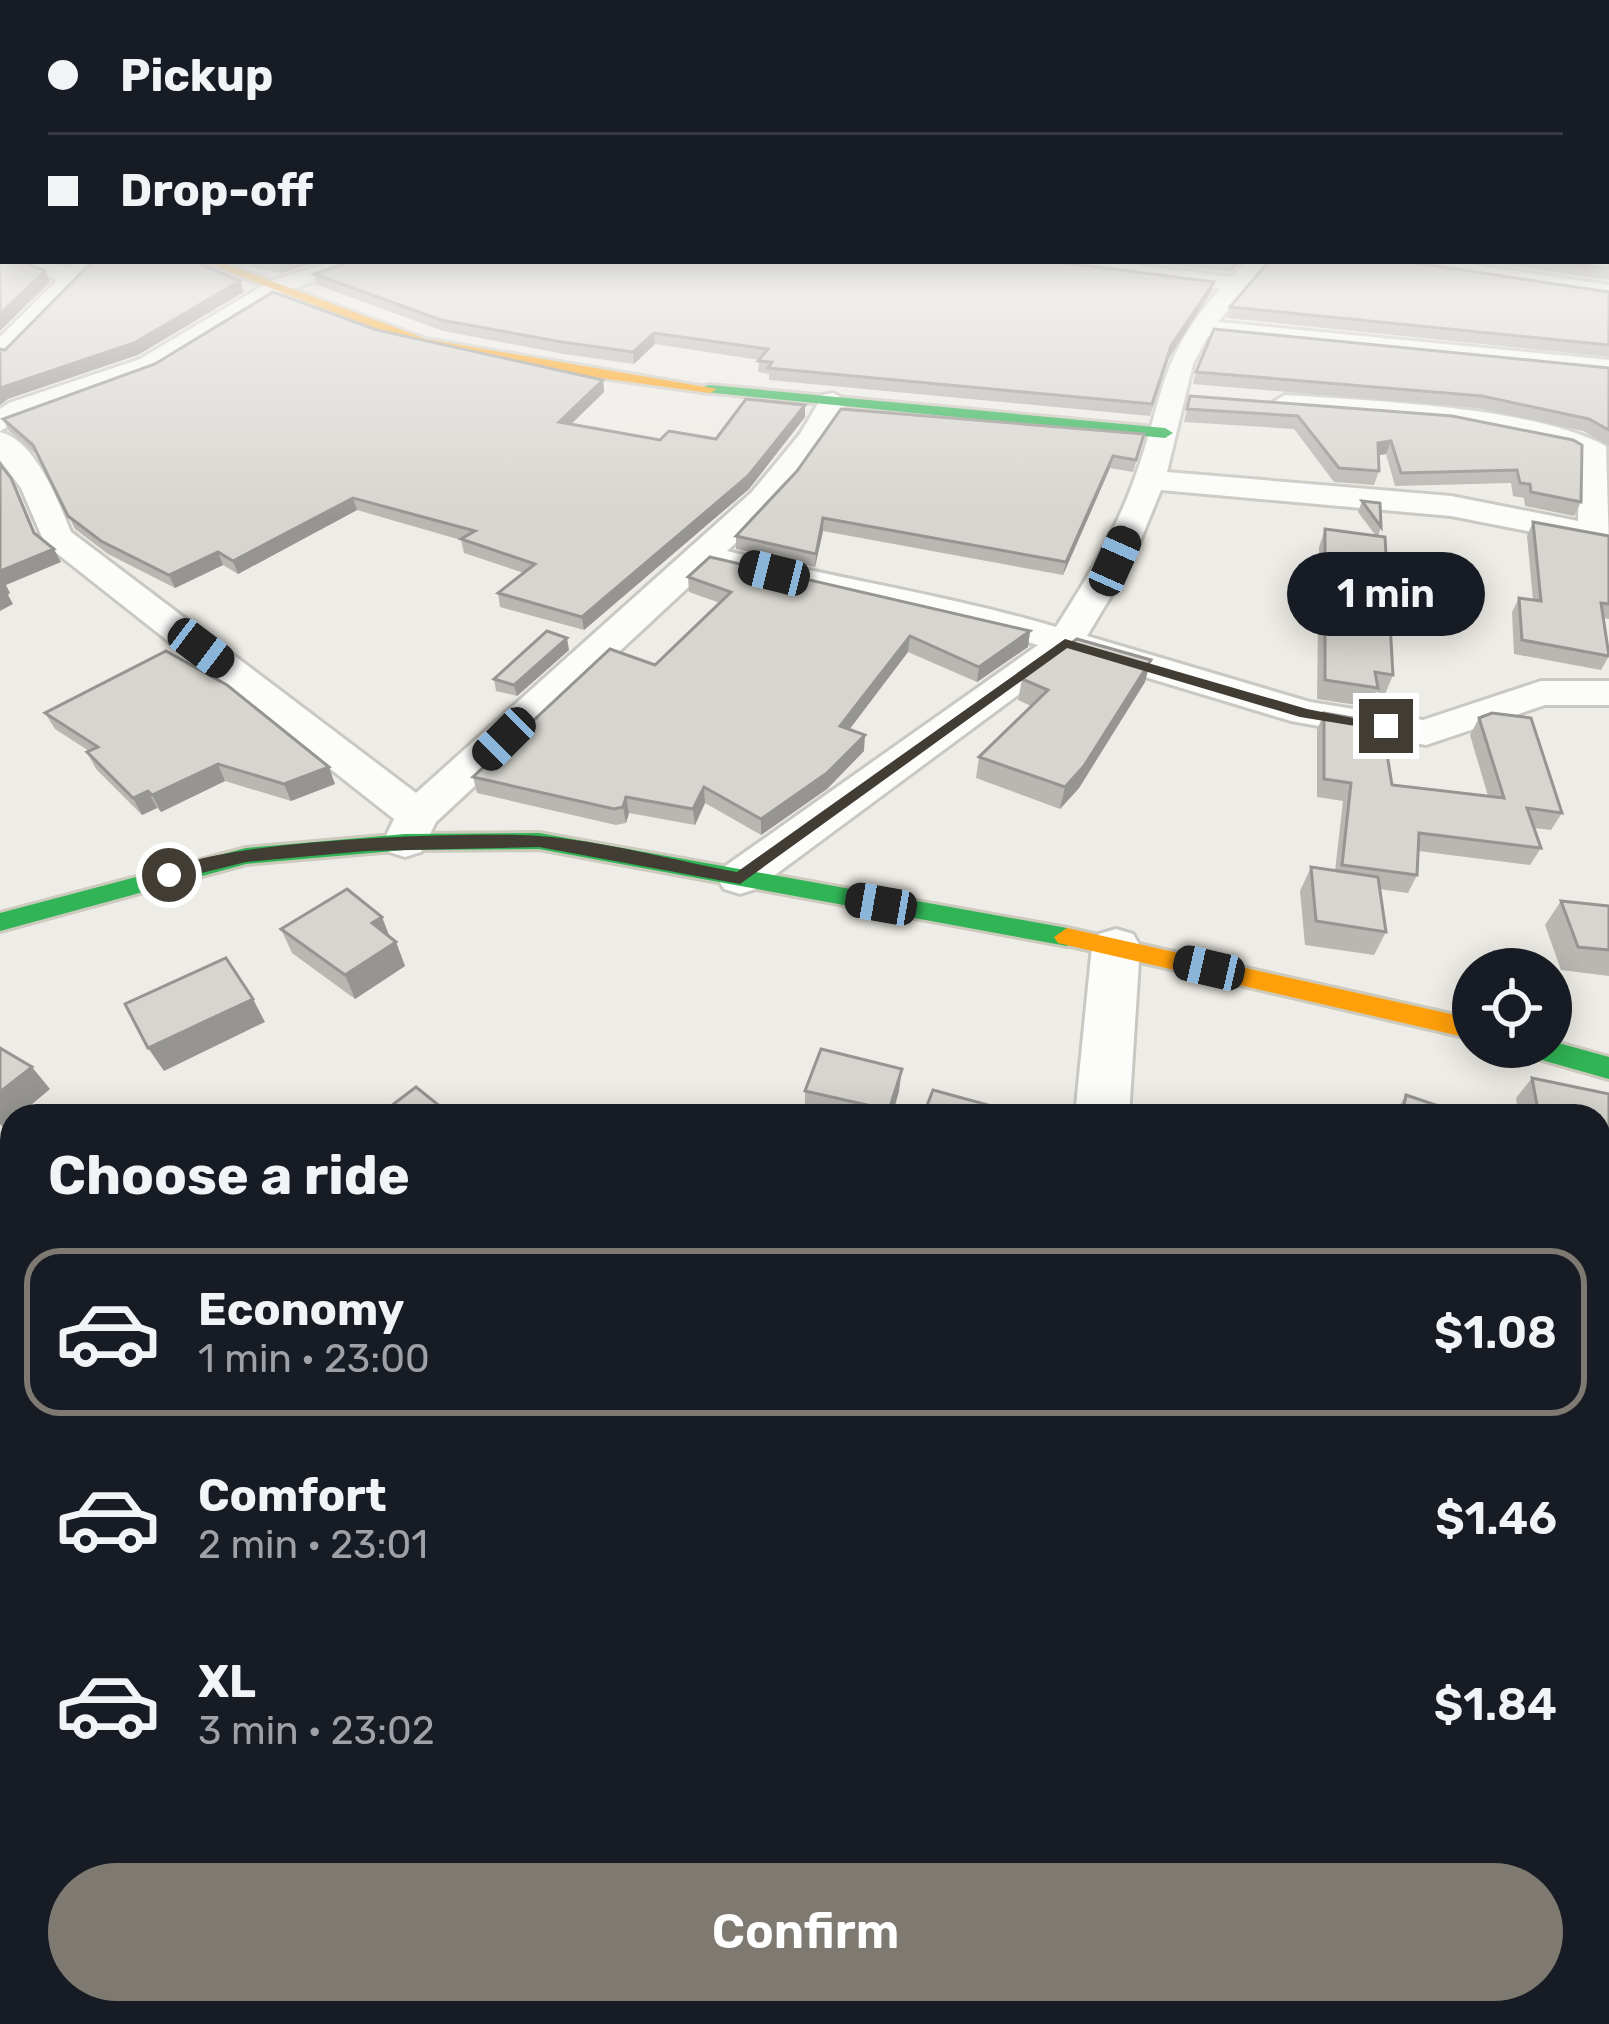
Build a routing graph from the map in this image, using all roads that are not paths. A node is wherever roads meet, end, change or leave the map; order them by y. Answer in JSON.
{"nodes":[{"id":1,"x":24,"y":329,"type":"edge"},
{"id":2,"x":207,"y":329,"type":"edge"},
{"id":3,"x":385,"y":329,"type":"edge"},
{"id":4,"x":1200,"y":329,"type":"edge"},
{"id":5,"x":1231,"y":329,"type":"edge"},
{"id":6,"x":1550,"y":329,"type":"edge"},
{"id":7,"x":0,"y":352,"type":"edge"},
{"id":8,"x":1566,"y":362,"type":"junction"},
{"id":9,"x":1609,"y":368,"type":"edge"},
{"id":10,"x":833,"y":401,"type":"junction"},
{"id":11,"x":1263,"y":402,"type":"edge"},
{"id":12,"x":0,"y":422,"type":"edge"},
{"id":13,"x":1165,"y":433,"type":"junction"},
{"id":14,"x":0,"y":442,"type":"edge"},
{"id":15,"x":1602,"y":452,"type":"edge"},
{"id":16,"x":1150,"y":480,"type":"junction"},
{"id":17,"x":1602,"y":535,"type":"edge"},
{"id":18,"x":704,"y":555,"type":"junction"},
{"id":19,"x":1065,"y":643,"type":"junction"},
{"id":20,"x":1609,"y":693,"type":"edge"},
{"id":21,"x":411,"y":828,"type":"junction"},
{"id":22,"x":740,"y":878,"type":"junction"},
{"id":23,"x":0,"y":922,"type":"edge"},
{"id":24,"x":1116,"y":946,"type":"junction"},
{"id":25,"x":1452,"y":1025,"type":"edge"},
{"id":26,"x":1572,"y":1061,"type":"edge"},
{"id":27,"x":1606,"y":1074,"type":"edge"},
{"id":28,"x":1103,"y":1104,"type":"edge"}],
"edges":[{"from":1,"to":7,"type":"street"},
{"from":2,"to":12,"type":"street"},
{"from":3,"to":10,"type":"street"},
{"from":4,"to":13,"type":"street"},
{"from":5,"to":8,"type":"street"},
{"from":6,"to":8,"type":"street"},
{"from":8,"to":9,"type":"street"},
{"from":10,"to":13,"type":"street"},
{"from":10,"to":18,"type":"street"},
{"from":11,"to":15,"type":"street"},
{"from":13,"to":16,"type":"street"},
{"from":14,"to":21,"type":"street"},
{"from":15,"to":17,"type":"street"},
{"from":16,"to":17,"type":"street"},
{"from":16,"to":19,"type":"street"},
{"from":18,"to":19,"type":"street"},
{"from":18,"to":21,"type":"street"},
{"from":19,"to":20,"type":"street"},
{"from":19,"to":22,"type":"street"},
{"from":21,"to":22,"type":"street"},
{"from":21,"to":23,"type":"street"},
{"from":22,"to":24,"type":"street"},
{"from":24,"to":25,"type":"street"},
{"from":24,"to":28,"type":"street"},
{"from":26,"to":27,"type":"street"}]}
